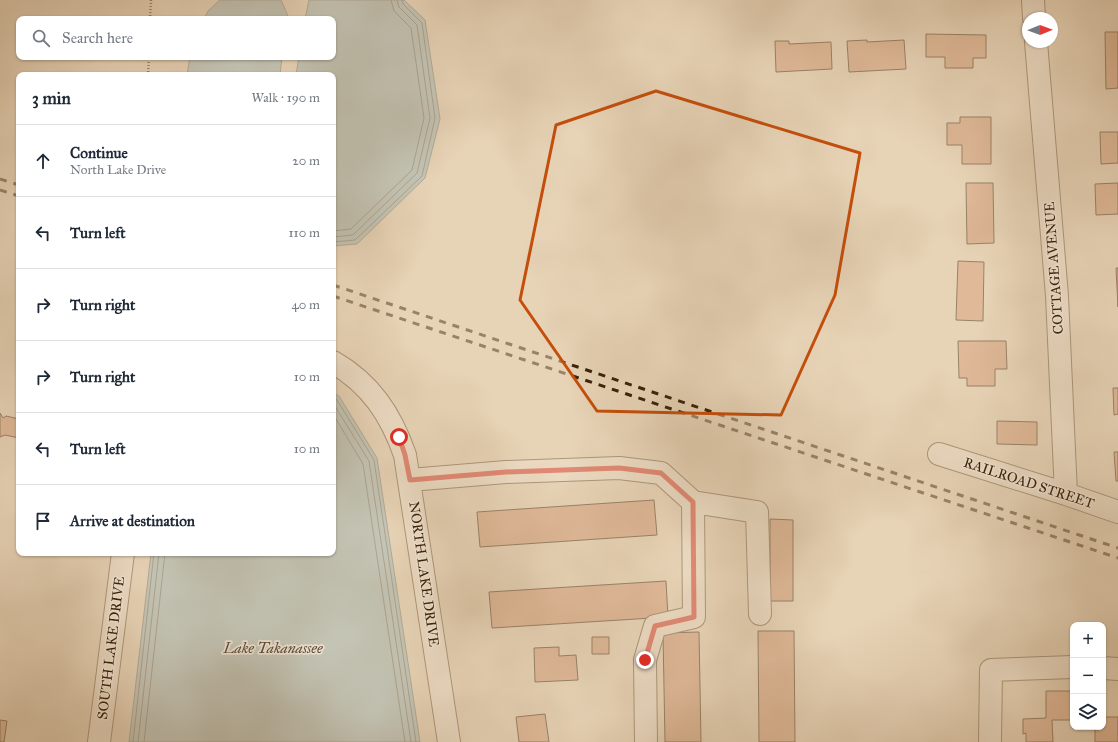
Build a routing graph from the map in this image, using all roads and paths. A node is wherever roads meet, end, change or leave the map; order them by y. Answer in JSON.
{"nodes":[{"id":1,"x":151,"y":0,"type":"edge"},
{"id":2,"x":1033,"y":0,"type":"edge"},
{"id":3,"x":1034,"y":12,"type":"edge"},
{"id":4,"x":150,"y":16,"type":"edge"},
{"id":5,"x":1036,"y":48,"type":"edge"},
{"id":6,"x":149,"y":60,"type":"edge"},
{"id":7,"x":148,"y":72,"type":"edge"},
{"id":8,"x":336,"y":364,"type":"edge"},
{"id":9,"x":939,"y":454,"type":"dead end"},
{"id":10,"x":410,"y":480,"type":"junction"},
{"id":11,"x":1066,"y":494,"type":"junction"},
{"id":12,"x":693,"y":502,"type":"junction"},
{"id":13,"x":1118,"y":512,"type":"edge"},
{"id":14,"x":123,"y":556,"type":"edge"},
{"id":15,"x":760,"y":614,"type":"dead end"},
{"id":16,"x":1070,"y":667,"type":"edge"},
{"id":17,"x":1106,"y":668,"type":"edge"},
{"id":18,"x":1118,"y":669,"type":"edge"},
{"id":19,"x":99,"y":742,"type":"edge"},
{"id":20,"x":449,"y":742,"type":"edge"},
{"id":21,"x":646,"y":742,"type":"edge"},
{"id":22,"x":990,"y":742,"type":"edge"}],
"edges":[{"from":1,"to":4,"type":"path"},
{"from":2,"to":3,"type":"street"},
{"from":5,"to":11,"type":"street","name":"COTTAGE AVENUE"},
{"from":6,"to":7,"type":"path"},
{"from":8,"to":10,"type":"street","name":"NORTH LAKE DRIVE"},
{"from":9,"to":11,"type":"street","name":"RAILROAD STREET"},
{"from":10,"to":12,"type":"street"},
{"from":10,"to":20,"type":"street","name":"NORTH LAKE DRIVE"},
{"from":11,"to":13,"type":"street","name":"RAILROAD STREET"},
{"from":12,"to":15,"type":"street"},
{"from":12,"to":21,"type":"street"},
{"from":14,"to":19,"type":"street","name":"SOUTH LAKE DRIVE"},
{"from":16,"to":22,"type":"street"},
{"from":17,"to":18,"type":"street"}]}
